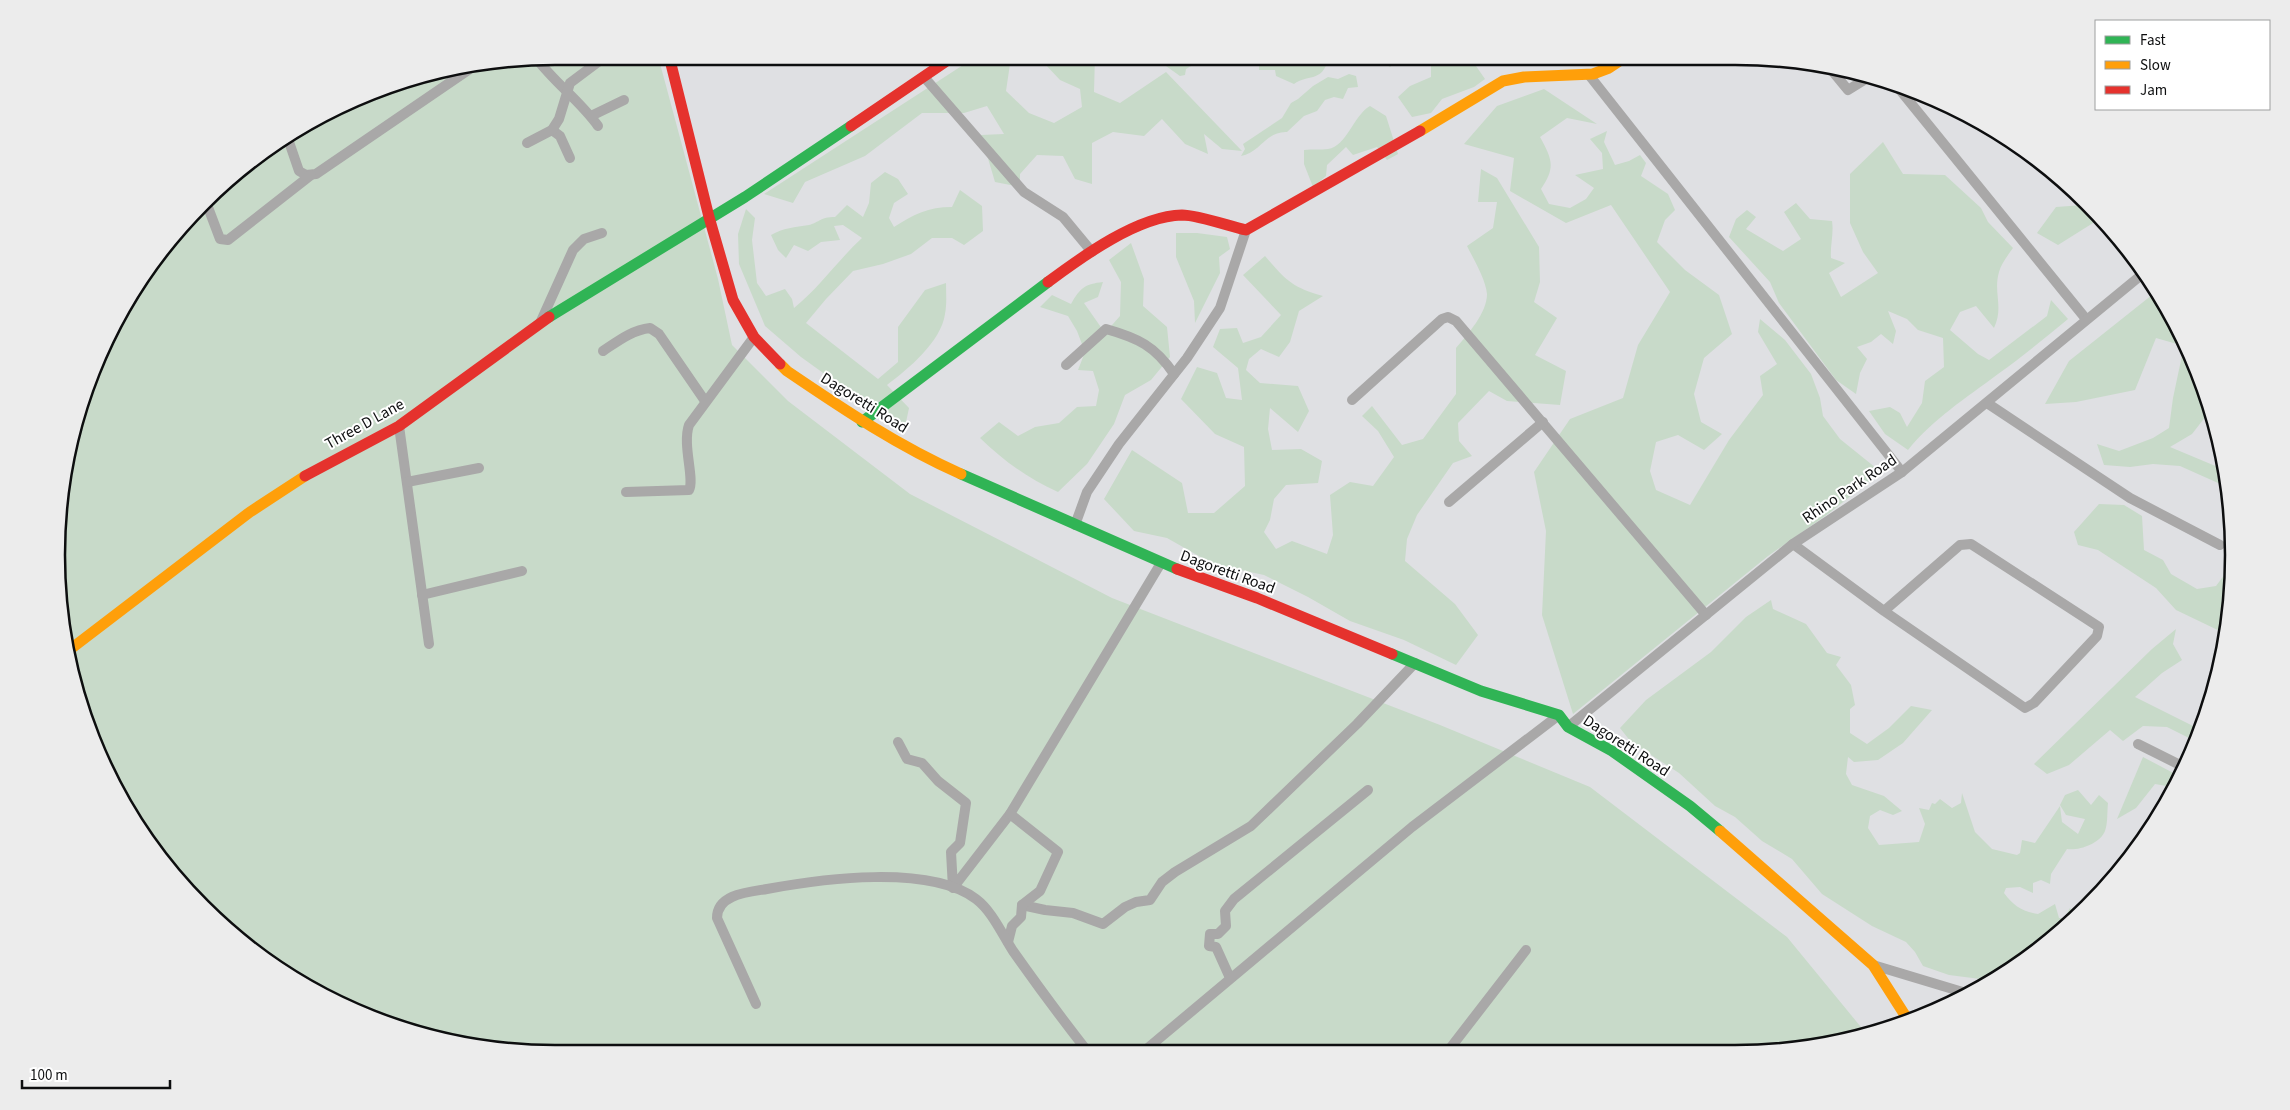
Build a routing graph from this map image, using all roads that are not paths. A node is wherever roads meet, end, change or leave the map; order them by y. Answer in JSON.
{"nodes":[{"id":1,"x":542,"y":65,"type":"edge"},
{"id":2,"x":594,"y":65,"type":"edge"},
{"id":3,"x":671,"y":65,"type":"edge"},
{"id":4,"x":941,"y":65,"type":"edge"},
{"id":5,"x":1614,"y":65,"type":"edge"},
{"id":6,"x":464,"y":73,"type":"edge"},
{"id":7,"x":1588,"y":75,"type":"junction"},
{"id":8,"x":1836,"y":75,"type":"edge"},
{"id":9,"x":924,"y":77,"type":"junction"},
{"id":10,"x":1861,"y":82,"type":"edge"},
{"id":11,"x":566,"y":90,"type":"junction"},
{"id":12,"x":1904,"y":95,"type":"edge"},
{"id":13,"x":624,"y":100,"type":"dead end"},
{"id":14,"x":591,"y":116,"type":"junction"},
{"id":15,"x":598,"y":126,"type":"dead end"},
{"id":16,"x":552,"y":130,"type":"junction"},
{"id":17,"x":527,"y":143,"type":"dead end"},
{"id":18,"x":290,"y":144,"type":"edge"},
{"id":19,"x":570,"y":158,"type":"dead end"},
{"id":20,"x":311,"y":175,"type":"junction"},
{"id":21,"x":209,"y":209,"type":"edge"},
{"id":22,"x":709,"y":217,"type":"junction"},
{"id":23,"x":1246,"y":230,"type":"junction"},
{"id":24,"x":602,"y":233,"type":"dead end"},
{"id":25,"x":1092,"y":252,"type":"junction"},
{"id":26,"x":2138,"y":277,"type":"edge"},
{"id":27,"x":2086,"y":319,"type":"junction"},
{"id":28,"x":541,"y":322,"type":"junction"},
{"id":29,"x":754,"y":337,"type":"junction"},
{"id":30,"x":603,"y":351,"type":"dead end"},
{"id":31,"x":1066,"y":365,"type":"dead end"},
{"id":32,"x":1174,"y":374,"type":"junction"},
{"id":33,"x":1352,"y":400,"type":"dead end"},
{"id":34,"x":704,"y":401,"type":"junction"},
{"id":35,"x":1987,"y":403,"type":"junction"},
{"id":36,"x":862,"y":422,"type":"junction"},
{"id":37,"x":1543,"y":422,"type":"junction"},
{"id":38,"x":399,"y":426,"type":"junction"},
{"id":39,"x":479,"y":468,"type":"dead end"},
{"id":40,"x":1902,"y":472,"type":"junction"},
{"id":41,"x":406,"y":482,"type":"junction"},
{"id":42,"x":626,"y":492,"type":"dead end"},
{"id":43,"x":1449,"y":502,"type":"dead end"},
{"id":44,"x":1075,"y":525,"type":"junction"},
{"id":45,"x":1792,"y":544,"type":"junction"},
{"id":46,"x":2220,"y":545,"type":"dead end"},
{"id":47,"x":1161,"y":563,"type":"junction"},
{"id":48,"x":522,"y":571,"type":"dead end"},
{"id":49,"x":422,"y":595,"type":"junction"},
{"id":50,"x":1884,"y":611,"type":"junction"},
{"id":51,"x":1706,"y":615,"type":"junction"},
{"id":52,"x":429,"y":644,"type":"dead end"},
{"id":53,"x":73,"y":647,"type":"edge"},
{"id":54,"x":1414,"y":663,"type":"junction"},
{"id":55,"x":1559,"y":715,"type":"junction"},
{"id":56,"x":1568,"y":727,"type":"junction"},
{"id":57,"x":898,"y":742,"type":"dead end"},
{"id":58,"x":2138,"y":744,"type":"dead end"},
{"id":59,"x":2178,"y":764,"type":"edge"},
{"id":60,"x":1368,"y":790,"type":"dead end"},
{"id":61,"x":1010,"y":814,"type":"junction"},
{"id":62,"x":953,"y":888,"type":"junction"},
{"id":63,"x":1022,"y":904,"type":"junction"},
{"id":64,"x":1008,"y":942,"type":"junction"},
{"id":65,"x":1526,"y":950,"type":"dead end"},
{"id":66,"x":1873,"y":965,"type":"junction"},
{"id":67,"x":1230,"y":978,"type":"junction"},
{"id":68,"x":1958,"y":991,"type":"edge"},
{"id":69,"x":756,"y":1004,"type":"dead end"},
{"id":70,"x":1905,"y":1015,"type":"edge"},
{"id":71,"x":1083,"y":1045,"type":"edge"},
{"id":72,"x":1151,"y":1045,"type":"edge"},
{"id":73,"x":1453,"y":1045,"type":"edge"}],
"edges":[{"from":1,"to":11,"type":"street"},
{"from":2,"to":11,"type":"street"},
{"from":3,"to":22,"type":"street","name":"Dagoretti Road"},
{"from":4,"to":9,"type":"street","name":"Three D Lane"},
{"from":5,"to":7,"type":"street"},
{"from":6,"to":20,"type":"street"},
{"from":7,"to":23,"type":"street"},
{"from":7,"to":40,"type":"street"},
{"from":8,"to":10,"type":"street"},
{"from":9,"to":22,"type":"street","name":"Three D Lane"},
{"from":9,"to":25,"type":"street"},
{"from":11,"to":14,"type":"street"},
{"from":11,"to":16,"type":"street"},
{"from":12,"to":27,"type":"street"},
{"from":13,"to":14,"type":"street"},
{"from":14,"to":15,"type":"street"},
{"from":16,"to":17,"type":"street"},
{"from":16,"to":19,"type":"street"},
{"from":18,"to":20,"type":"street"},
{"from":20,"to":21,"type":"street"},
{"from":22,"to":28,"type":"street","name":"Three D Lane"},
{"from":22,"to":29,"type":"street","name":"Dagoretti Road"},
{"from":23,"to":25,"type":"street"},
{"from":23,"to":32,"type":"street"},
{"from":24,"to":28,"type":"street"},
{"from":25,"to":36,"type":"street"},
{"from":26,"to":27,"type":"street","name":"Rhino Park Road"},
{"from":27,"to":35,"type":"street","name":"Rhino Park Road"},
{"from":28,"to":38,"type":"street","name":"Three D Lane"},
{"from":29,"to":34,"type":"street"},
{"from":29,"to":36,"type":"street","name":"Dagoretti Road"},
{"from":30,"to":34,"type":"street"},
{"from":31,"to":32,"type":"street"},
{"from":32,"to":44,"type":"street"},
{"from":33,"to":37,"type":"street"},
{"from":34,"to":42,"type":"street"},
{"from":35,"to":40,"type":"street","name":"Rhino Park Road"},
{"from":35,"to":46,"type":"street"},
{"from":36,"to":44,"type":"street","name":"Dagoretti Road"},
{"from":37,"to":43,"type":"street"},
{"from":37,"to":51,"type":"street"},
{"from":38,"to":41,"type":"street"},
{"from":38,"to":53,"type":"street","name":"Three D Lane"},
{"from":39,"to":41,"type":"street"},
{"from":40,"to":45,"type":"street","name":"Rhino Park Road"},
{"from":41,"to":49,"type":"street"},
{"from":44,"to":47,"type":"street","name":"Dagoretti Road"},
{"from":45,"to":50,"type":"street"},
{"from":45,"to":51,"type":"street","name":"Rhino Park Road"},
{"from":47,"to":54,"type":"street","name":"Dagoretti Road"},
{"from":47,"to":61,"type":"street"},
{"from":48,"to":49,"type":"street"},
{"from":49,"to":52,"type":"street"},
{"from":50,"to":50,"type":"street"},
{"from":51,"to":56,"type":"street","name":"Rhino Park Road"},
{"from":54,"to":55,"type":"street","name":"Dagoretti Road"},
{"from":54,"to":63,"type":"street"},
{"from":55,"to":56,"type":"street","name":"Dagoretti Road"},
{"from":55,"to":67,"type":"street"},
{"from":56,"to":66,"type":"street","name":"Dagoretti Road"},
{"from":57,"to":62,"type":"street"},
{"from":58,"to":59,"type":"street"},
{"from":60,"to":67,"type":"street"},
{"from":61,"to":62,"type":"street"},
{"from":61,"to":63,"type":"street"},
{"from":62,"to":64,"type":"street"},
{"from":62,"to":69,"type":"street"},
{"from":63,"to":64,"type":"street"},
{"from":64,"to":71,"type":"street"},
{"from":65,"to":73,"type":"street"},
{"from":66,"to":68,"type":"street"},
{"from":66,"to":70,"type":"street","name":"Dagoretti Road"},
{"from":67,"to":72,"type":"street"}]}
